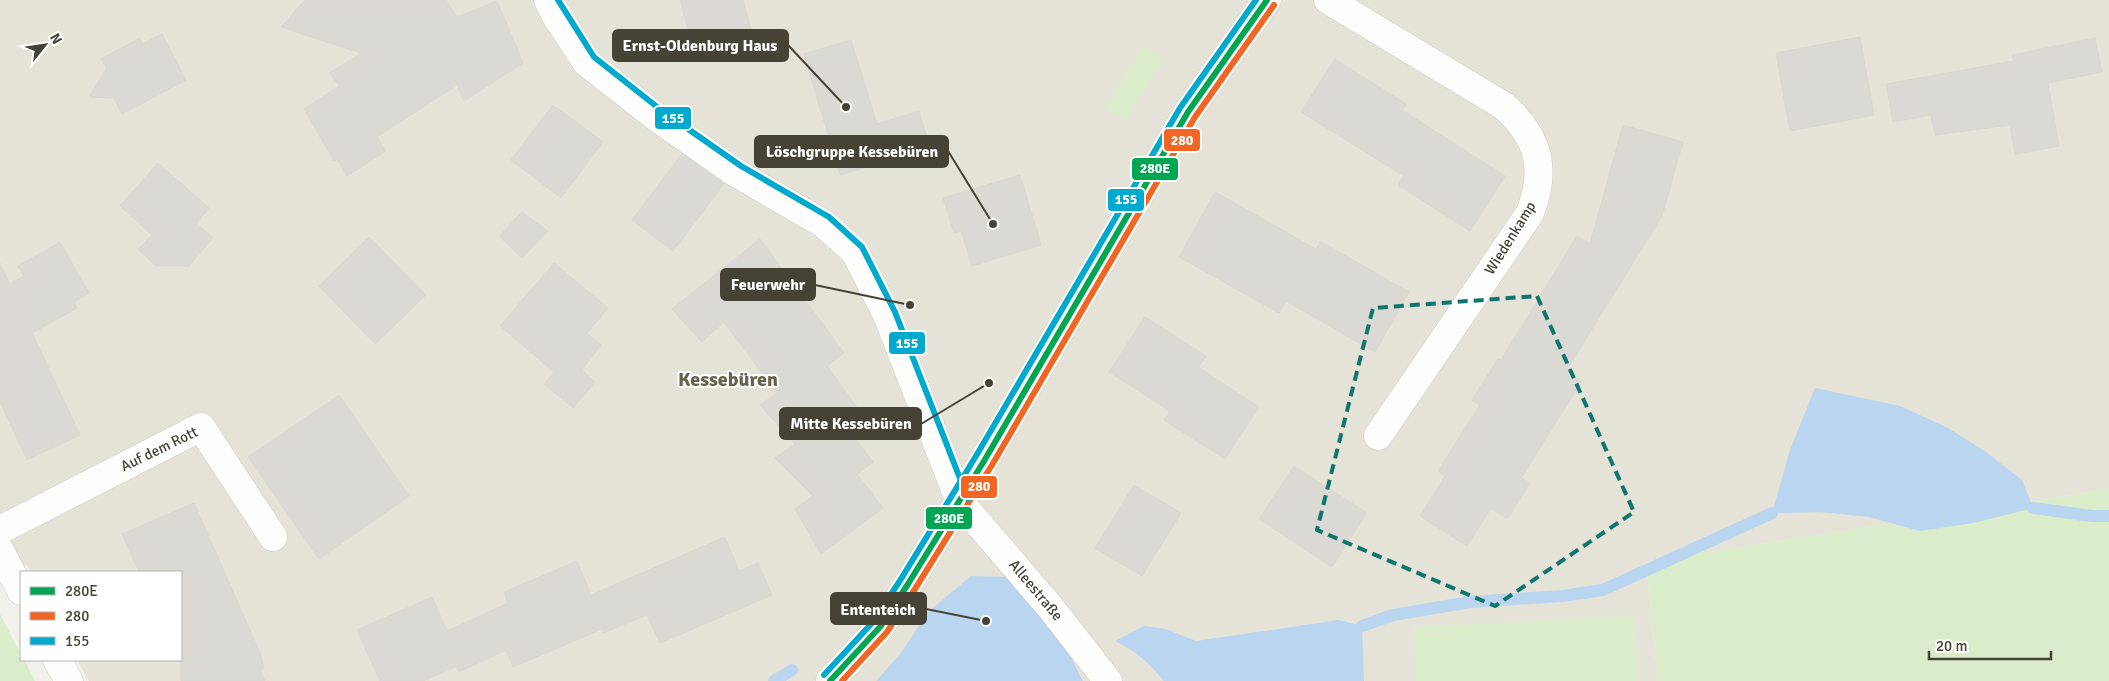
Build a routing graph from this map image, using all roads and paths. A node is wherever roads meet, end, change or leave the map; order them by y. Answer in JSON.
{"nodes":[{"id":1,"x":548,"y":0,"type":"edge"},
{"id":2,"x":1266,"y":0,"type":"edge"},
{"id":3,"x":1328,"y":0,"type":"edge"},
{"id":4,"x":1378,"y":436,"type":"dead end"},
{"id":5,"x":960,"y":502,"type":"junction"},
{"id":6,"x":0,"y":530,"type":"edge"},
{"id":7,"x":273,"y":537,"type":"dead end"},
{"id":8,"x":0,"y":551,"type":"edge"},
{"id":9,"x":20,"y":590,"type":"edge"},
{"id":10,"x":58,"y":661,"type":"edge"},
{"id":11,"x":69,"y":681,"type":"edge"},
{"id":12,"x":830,"y":681,"type":"edge"},
{"id":13,"x":1108,"y":681,"type":"edge"}],
"edges":[{"from":1,"to":5,"type":"street","name":"Alleestraße"},
{"from":2,"to":5,"type":"main road"},
{"from":3,"to":4,"type":"street","name":"Wiedenkamp"},
{"from":5,"to":12,"type":"main road"},
{"from":5,"to":13,"type":"street","name":"Alleestraße"},
{"from":6,"to":7,"type":"street","name":"Auf dem Rott"},
{"from":8,"to":9,"type":"street"},
{"from":10,"to":11,"type":"street"}]}
